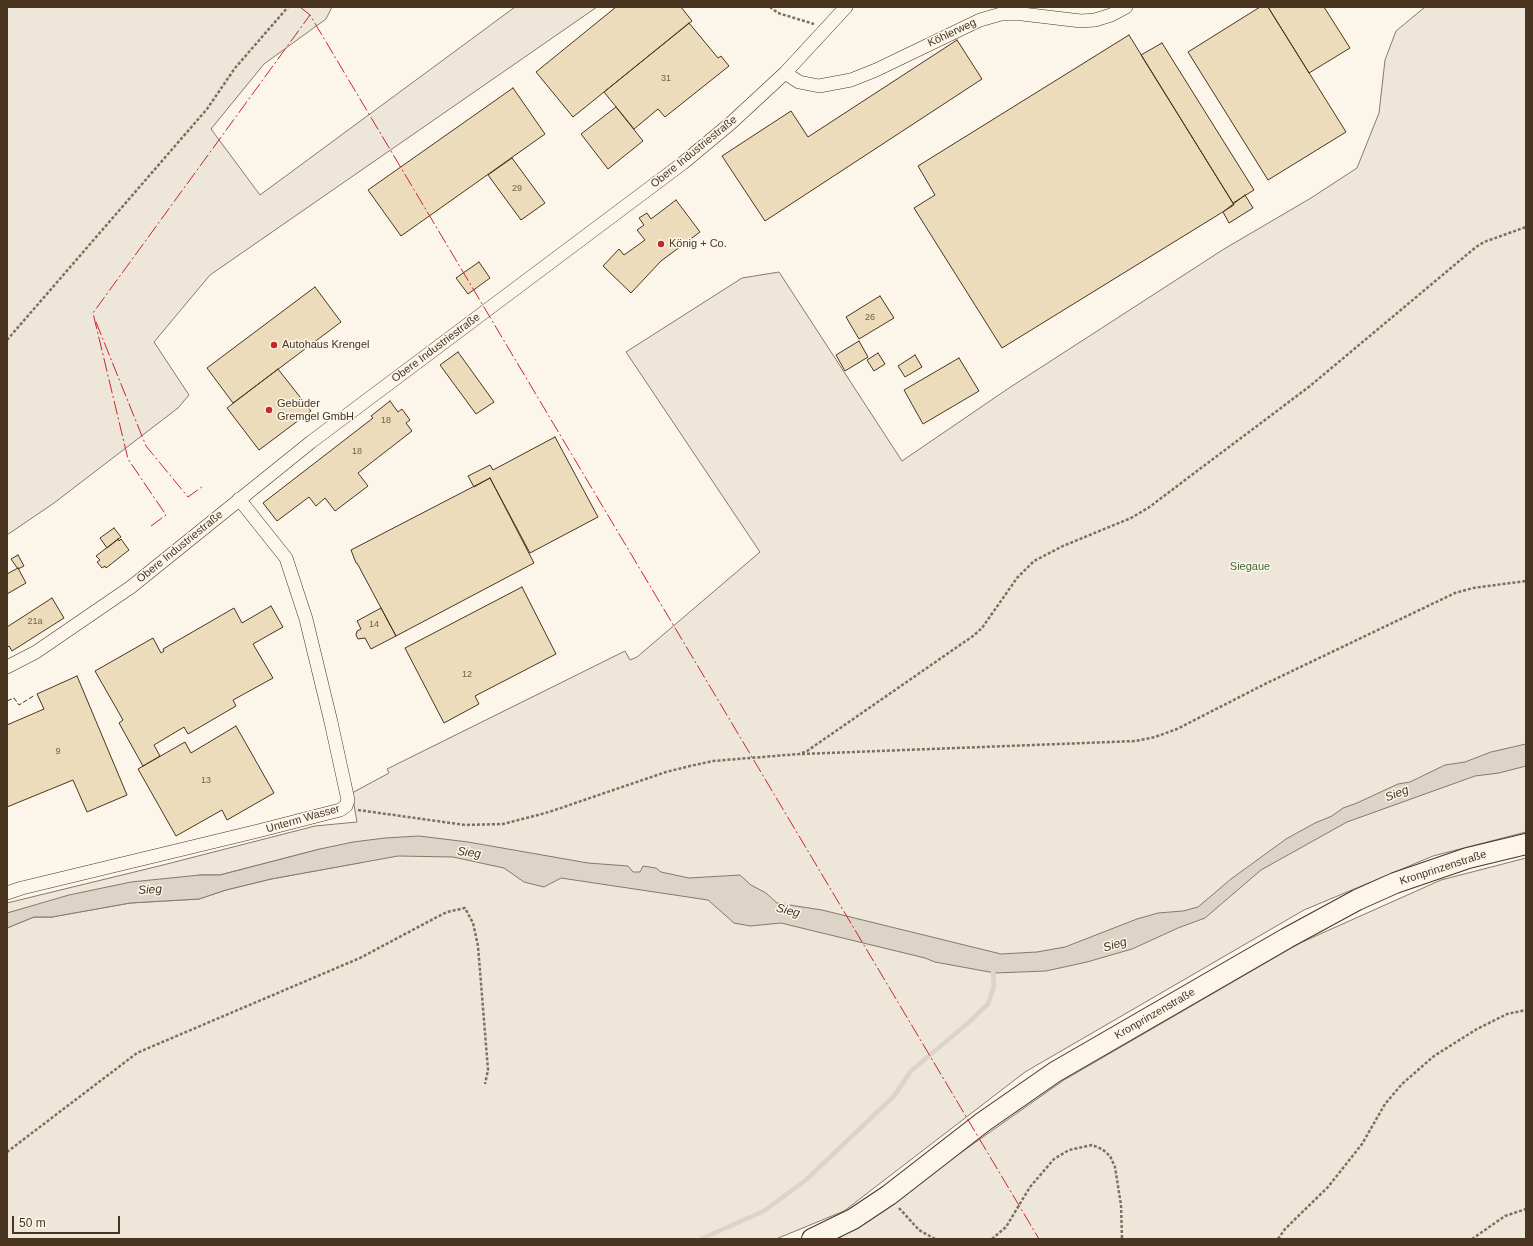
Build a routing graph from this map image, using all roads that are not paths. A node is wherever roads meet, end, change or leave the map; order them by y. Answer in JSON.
{"nodes":[{"id":1,"x":846,"y":7,"type":"edge"},
{"id":2,"x":1126,"y":7,"type":"edge"},
{"id":3,"x":785,"y":73,"type":"junction"},
{"id":4,"x":239,"y":499,"type":"junction"},
{"id":5,"x":7,"y":667,"type":"edge"},
{"id":6,"x":1526,"y":844,"type":"edge"},
{"id":7,"x":7,"y":893,"type":"edge"},
{"id":8,"x":812,"y":1239,"type":"edge"}],
"edges":[{"from":1,"to":3,"type":"street","name":"Obere Industriestraße"},
{"from":2,"to":3,"type":"street","name":"Köhlerweg"},
{"from":3,"to":4,"type":"street","name":"Obere Industriestraße"},
{"from":4,"to":5,"type":"street","name":"Obere Industriestraße"},
{"from":4,"to":7,"type":"street","name":"Unterm Wasser"},
{"from":6,"to":8,"type":"main road","name":"Kronprinzenstraße"}]}
